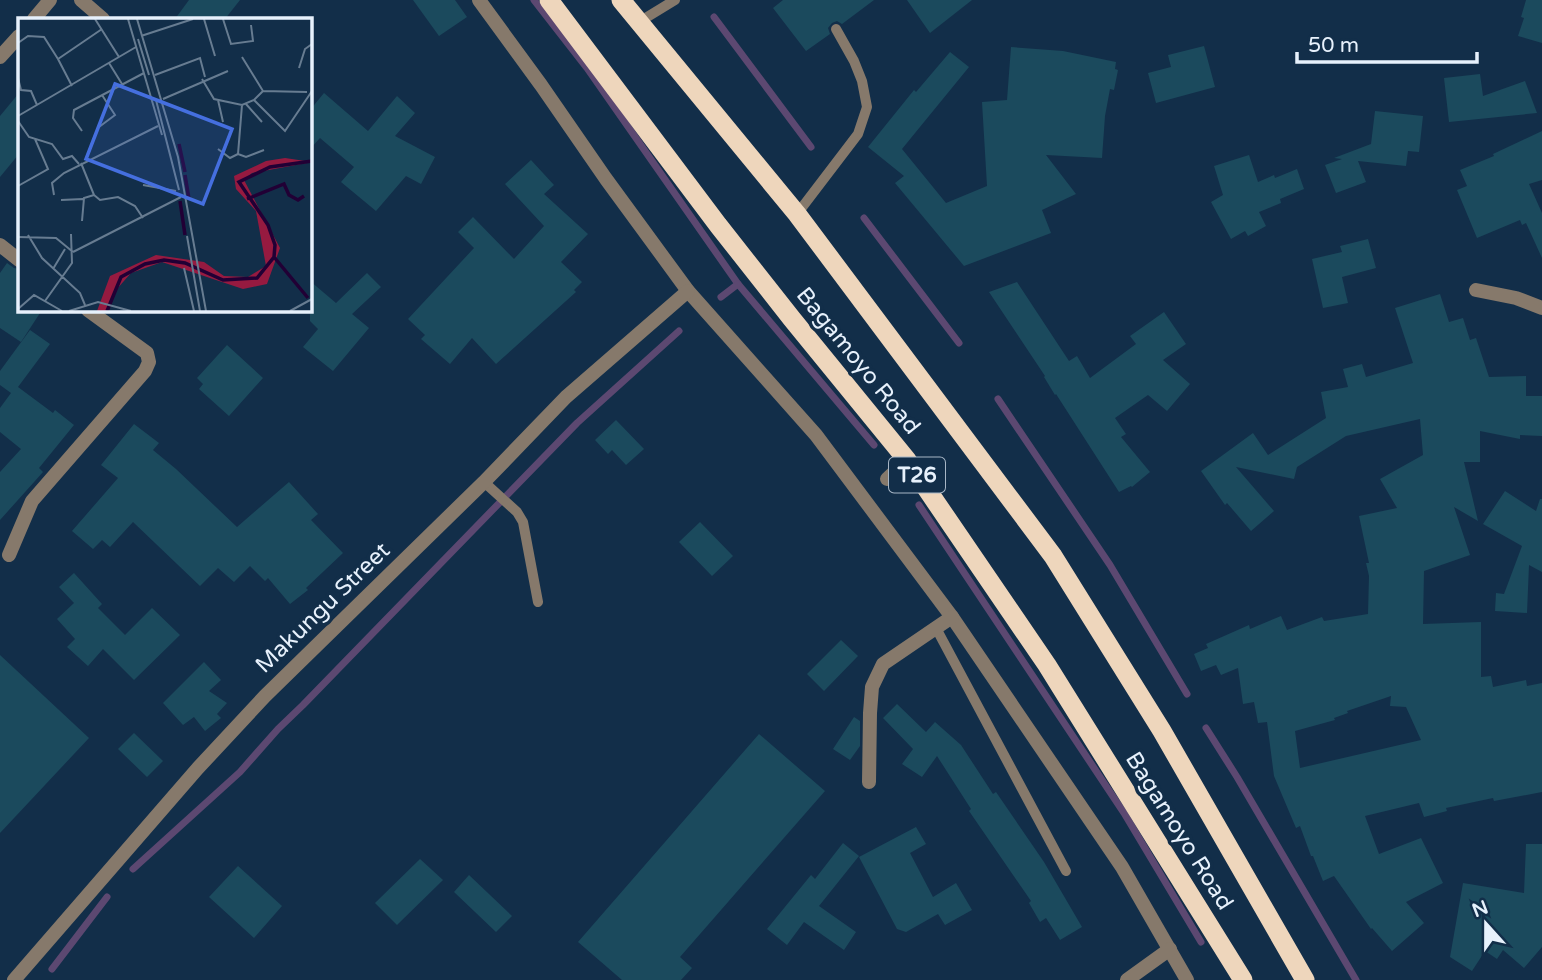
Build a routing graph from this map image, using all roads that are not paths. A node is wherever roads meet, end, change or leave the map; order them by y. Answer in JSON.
{"nodes":[{"id":1,"x":51,"y":0,"type":"edge"},
{"id":2,"x":81,"y":0,"type":"edge"},
{"id":3,"x":479,"y":0,"type":"edge"},
{"id":4,"x":549,"y":0,"type":"edge"},
{"id":5,"x":621,"y":0,"type":"edge"},
{"id":6,"x":675,"y":0,"type":"edge"},
{"id":7,"x":35,"y":18,"type":"edge"},
{"id":8,"x":102,"y":18,"type":"edge"},
{"id":9,"x":639,"y":22,"type":"junction"},
{"id":10,"x":836,"y":29,"type":"dead end"},
{"id":11,"x":18,"y":37,"type":"edge"},
{"id":12,"x":0,"y":57,"type":"edge"},
{"id":13,"x":797,"y":214,"type":"junction"},
{"id":14,"x":0,"y":245,"type":"edge"},
{"id":15,"x":18,"y":259,"type":"edge"},
{"id":16,"x":1476,"y":290,"type":"dead end"},
{"id":17,"x":688,"y":291,"type":"junction"},
{"id":18,"x":1542,"y":308,"type":"edge"},
{"id":19,"x":91,"y":312,"type":"edge"},
{"id":20,"x":906,"y":460,"type":"junction"},
{"id":21,"x":887,"y":479,"type":"dead end"},
{"id":22,"x":484,"y":482,"type":"junction"},
{"id":23,"x":9,"y":555,"type":"dead end"},
{"id":24,"x":538,"y":602,"type":"dead end"},
{"id":25,"x":952,"y":617,"type":"junction"},
{"id":26,"x":936,"y":628,"type":"junction"},
{"id":27,"x":869,"y":782,"type":"dead end"},
{"id":28,"x":1066,"y":871,"type":"dead end"},
{"id":29,"x":1170,"y":949,"type":"junction"},
{"id":30,"x":14,"y":980,"type":"edge"},
{"id":31,"x":1127,"y":980,"type":"edge"},
{"id":32,"x":1187,"y":980,"type":"edge"},
{"id":33,"x":1243,"y":980,"type":"edge"},
{"id":34,"x":1305,"y":980,"type":"edge"}],
"edges":[{"from":1,"to":7,"type":"street"},
{"from":2,"to":8,"type":"street"},
{"from":3,"to":17,"type":"street"},
{"from":4,"to":20,"type":"highway","name":"Bagamoyo Road","number":"T26"},
{"from":5,"to":9,"type":"highway","name":"Bagamoyo Road","number":"T26"},
{"from":6,"to":9,"type":"lane"},
{"from":9,"to":13,"type":"highway","name":"Bagamoyo Road","number":"T26"},
{"from":10,"to":13,"type":"lane"},
{"from":11,"to":12,"type":"street"},
{"from":13,"to":34,"type":"highway","name":"Bagamoyo Road","number":"T26"},
{"from":14,"to":15,"type":"street"},
{"from":16,"to":18,"type":"street"},
{"from":17,"to":22,"type":"street","name":"Makungu Street"},
{"from":17,"to":25,"type":"street"},
{"from":19,"to":23,"type":"street"},
{"from":20,"to":21,"type":"street"},
{"from":20,"to":33,"type":"highway","name":"Bagamoyo Road","number":"T26"},
{"from":22,"to":24,"type":"lane"},
{"from":22,"to":30,"type":"street","name":"Makungu Street"},
{"from":25,"to":26,"type":"street"},
{"from":25,"to":29,"type":"street"},
{"from":26,"to":27,"type":"street"},
{"from":26,"to":28,"type":"lane"},
{"from":29,"to":31,"type":"street"},
{"from":29,"to":32,"type":"street"}]}
